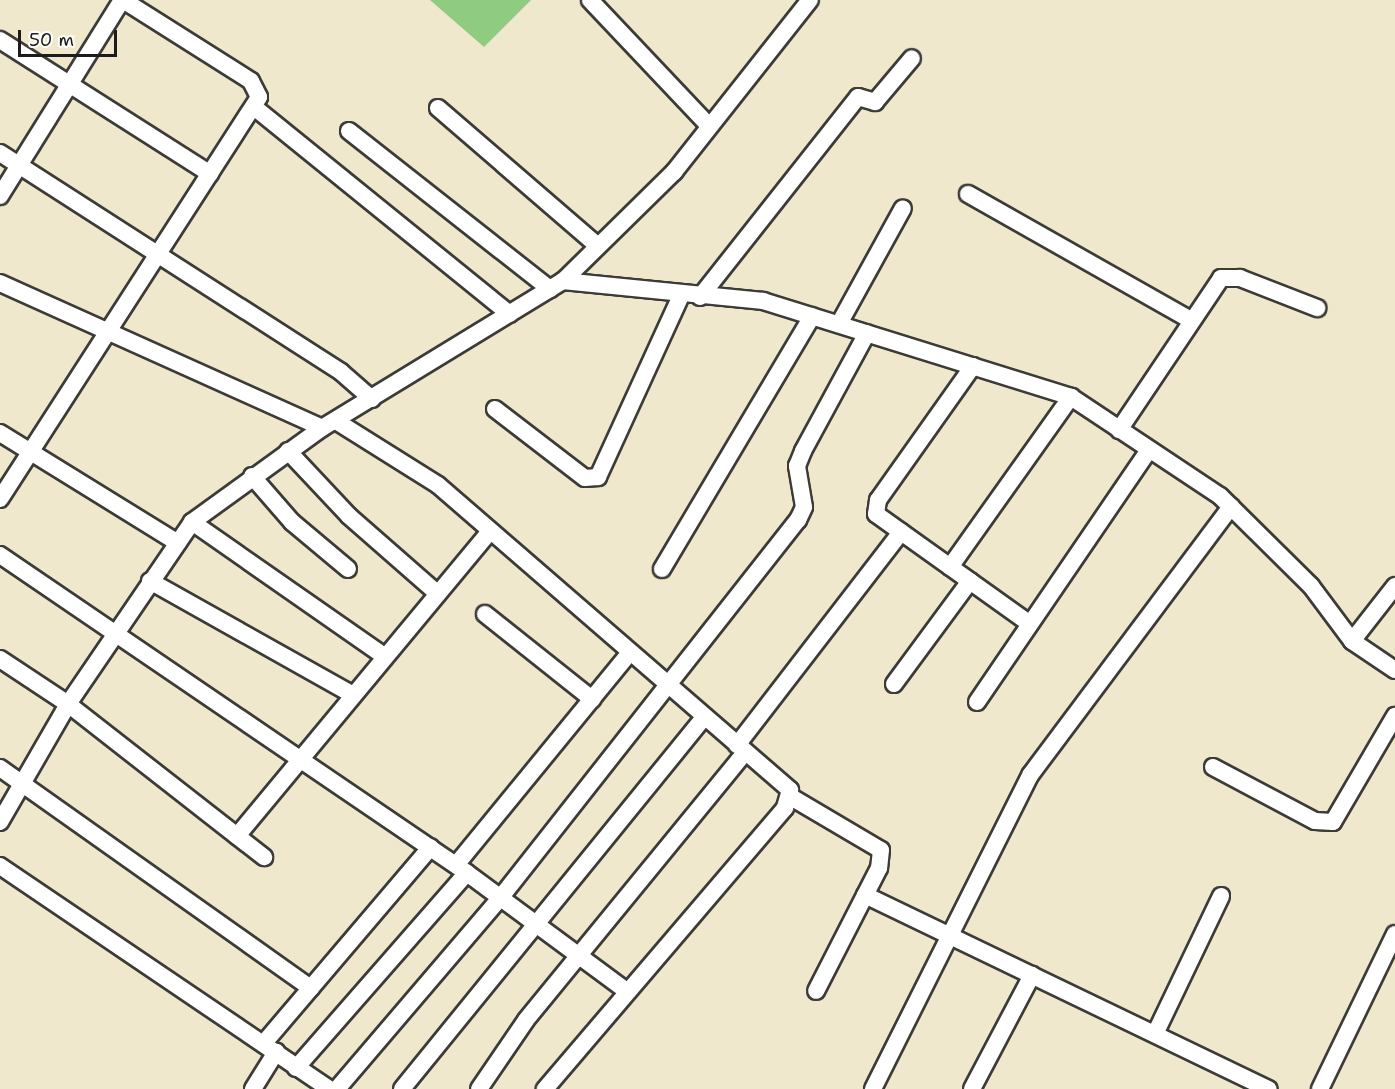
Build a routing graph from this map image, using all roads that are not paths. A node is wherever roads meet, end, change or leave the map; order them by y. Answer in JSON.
{"nodes":[{"id":1,"x":122,"y":0,"type":"edge"},
{"id":2,"x":590,"y":0,"type":"edge"},
{"id":3,"x":810,"y":0,"type":"edge"},
{"id":4,"x":0,"y":40,"type":"edge"},
{"id":5,"x":912,"y":58,"type":"dead end"},
{"id":6,"x":70,"y":85,"type":"junction"},
{"id":7,"x":254,"y":107,"type":"junction"},
{"id":8,"x":438,"y":108,"type":"dead end"},
{"id":9,"x":710,"y":126,"type":"junction"},
{"id":10,"x":349,"y":131,"type":"dead end"},
{"id":11,"x":0,"y":153,"type":"edge"},
{"id":12,"x":20,"y":166,"type":"junction"},
{"id":13,"x":210,"y":174,"type":"junction"},
{"id":14,"x":968,"y":194,"type":"dead end"},
{"id":15,"x":0,"y":196,"type":"edge"},
{"id":16,"x":903,"y":208,"type":"dead end"},
{"id":17,"x":598,"y":246,"type":"junction"},
{"id":18,"x":160,"y":252,"type":"junction"},
{"id":19,"x":0,"y":283,"type":"edge"},
{"id":20,"x":556,"y":285,"type":"junction"},
{"id":21,"x":681,"y":296,"type":"junction"},
{"id":22,"x":700,"y":297,"type":"junction"},
{"id":23,"x":1317,"y":308,"type":"dead end"},
{"id":24,"x":510,"y":314,"type":"junction"},
{"id":25,"x":812,"y":316,"type":"junction"},
{"id":26,"x":1191,"y":320,"type":"junction"},
{"id":27,"x":839,"y":324,"type":"junction"},
{"id":28,"x":867,"y":333,"type":"junction"},
{"id":29,"x":106,"y":334,"type":"junction"},
{"id":30,"x":973,"y":366,"type":"junction"},
{"id":31,"x":1071,"y":397,"type":"junction"},
{"id":32,"x":372,"y":399,"type":"junction"},
{"id":33,"x":495,"y":409,"type":"dead end"},
{"id":34,"x":329,"y":425,"type":"junction"},
{"id":35,"x":1119,"y":430,"type":"junction"},
{"id":36,"x":0,"y":433,"type":"edge"},
{"id":37,"x":1149,"y":450,"type":"junction"},
{"id":38,"x":288,"y":452,"type":"junction"},
{"id":39,"x":30,"y":453,"type":"junction"},
{"id":40,"x":252,"y":476,"type":"junction"},
{"id":41,"x":0,"y":499,"type":"edge"},
{"id":42,"x":1232,"y":507,"type":"junction"},
{"id":43,"x":192,"y":522,"type":"junction"},
{"id":44,"x":489,"y":532,"type":"junction"},
{"id":45,"x":901,"y":532,"type":"junction"},
{"id":46,"x":178,"y":543,"type":"junction"},
{"id":47,"x":0,"y":555,"type":"edge"},
{"id":48,"x":950,"y":567,"type":"junction"},
{"id":49,"x":348,"y":569,"type":"dead end"},
{"id":50,"x":662,"y":569,"type":"dead end"},
{"id":51,"x":150,"y":581,"type":"junction"},
{"id":52,"x":970,"y":581,"type":"junction"},
{"id":53,"x":1395,"y":586,"type":"edge"},
{"id":54,"x":438,"y":594,"type":"junction"},
{"id":55,"x":486,"y":614,"type":"dead end"},
{"id":56,"x":1029,"y":623,"type":"junction"},
{"id":57,"x":116,"y":632,"type":"junction"},
{"id":58,"x":1352,"y":641,"type":"junction"},
{"id":59,"x":629,"y":654,"type":"junction"},
{"id":60,"x":384,"y":656,"type":"junction"},
{"id":61,"x":0,"y":659,"type":"edge"},
{"id":62,"x":1395,"y":670,"type":"edge"},
{"id":63,"x":894,"y":684,"type":"dead end"},
{"id":64,"x":669,"y":688,"type":"junction"},
{"id":65,"x":351,"y":694,"type":"junction"},
{"id":66,"x":592,"y":699,"type":"junction"},
{"id":67,"x":977,"y":702,"type":"dead end"},
{"id":68,"x":68,"y":704,"type":"junction"},
{"id":69,"x":1395,"y":716,"type":"edge"},
{"id":70,"x":704,"y":718,"type":"junction"},
{"id":71,"x":741,"y":749,"type":"junction"},
{"id":72,"x":301,"y":757,"type":"junction"},
{"id":73,"x":1213,"y":767,"type":"dead end"},
{"id":74,"x":0,"y":768,"type":"edge"},
{"id":75,"x":23,"y":783,"type":"junction"},
{"id":76,"x":791,"y":797,"type":"junction"},
{"id":77,"x":0,"y":822,"type":"edge"},
{"id":78,"x":237,"y":836,"type":"junction"},
{"id":79,"x":431,"y":847,"type":"junction"},
{"id":80,"x":264,"y":857,"type":"dead end"},
{"id":81,"x":0,"y":866,"type":"edge"},
{"id":82,"x":462,"y":869,"type":"junction"},
{"id":83,"x":865,"y":895,"type":"junction"},
{"id":84,"x":1221,"y":896,"type":"dead end"},
{"id":85,"x":501,"y":897,"type":"junction"},
{"id":86,"x":540,"y":926,"type":"junction"},
{"id":87,"x":1395,"y":934,"type":"edge"},
{"id":88,"x":950,"y":936,"type":"junction"},
{"id":89,"x":581,"y":957,"type":"junction"},
{"id":90,"x":1032,"y":975,"type":"junction"},
{"id":91,"x":311,"y":988,"type":"junction"},
{"id":92,"x":625,"y":990,"type":"junction"},
{"id":93,"x":816,"y":991,"type":"dead end"},
{"id":94,"x":1155,"y":1034,"type":"junction"},
{"id":95,"x":270,"y":1047,"type":"junction"},
{"id":96,"x":297,"y":1068,"type":"junction"},
{"id":97,"x":309,"y":1084,"type":"edge"},
{"id":98,"x":253,"y":1089,"type":"edge"},
{"id":99,"x":328,"y":1089,"type":"edge"},
{"id":100,"x":337,"y":1089,"type":"edge"},
{"id":101,"x":402,"y":1089,"type":"edge"},
{"id":102,"x":479,"y":1089,"type":"edge"},
{"id":103,"x":545,"y":1089,"type":"edge"},
{"id":104,"x":873,"y":1089,"type":"edge"},
{"id":105,"x":972,"y":1089,"type":"edge"},
{"id":106,"x":1269,"y":1089,"type":"edge"},
{"id":107,"x":1320,"y":1089,"type":"edge"}],
"edges":[{"from":1,"to":6,"type":"street"},
{"from":1,"to":7,"type":"street"},
{"from":2,"to":9,"type":"street"},
{"from":3,"to":9,"type":"street"},
{"from":4,"to":6,"type":"street"},
{"from":5,"to":22,"type":"street"},
{"from":6,"to":12,"type":"street"},
{"from":6,"to":13,"type":"street"},
{"from":7,"to":13,"type":"street"},
{"from":7,"to":24,"type":"street"},
{"from":8,"to":17,"type":"street"},
{"from":9,"to":17,"type":"street"},
{"from":10,"to":20,"type":"street"},
{"from":11,"to":12,"type":"street"},
{"from":12,"to":15,"type":"street"},
{"from":12,"to":18,"type":"street"},
{"from":13,"to":18,"type":"street"},
{"from":14,"to":26,"type":"street"},
{"from":16,"to":27,"type":"street"},
{"from":17,"to":20,"type":"street"},
{"from":18,"to":29,"type":"street"},
{"from":18,"to":32,"type":"street"},
{"from":19,"to":29,"type":"street"},
{"from":20,"to":21,"type":"street"},
{"from":20,"to":24,"type":"street"},
{"from":21,"to":22,"type":"street"},
{"from":21,"to":33,"type":"street"},
{"from":22,"to":25,"type":"street"},
{"from":23,"to":26,"type":"street"},
{"from":24,"to":32,"type":"street"},
{"from":25,"to":27,"type":"street"},
{"from":25,"to":50,"type":"street"},
{"from":26,"to":35,"type":"street"},
{"from":27,"to":28,"type":"street"},
{"from":28,"to":30,"type":"street"},
{"from":28,"to":64,"type":"street"},
{"from":29,"to":34,"type":"street"},
{"from":29,"to":39,"type":"street"},
{"from":30,"to":31,"type":"street"},
{"from":30,"to":45,"type":"street"},
{"from":31,"to":35,"type":"street"},
{"from":31,"to":48,"type":"street"},
{"from":32,"to":34,"type":"street"},
{"from":34,"to":38,"type":"street"},
{"from":34,"to":44,"type":"street"},
{"from":35,"to":37,"type":"street"},
{"from":36,"to":39,"type":"street"},
{"from":37,"to":42,"type":"street"},
{"from":37,"to":56,"type":"street"},
{"from":38,"to":40,"type":"street"},
{"from":38,"to":54,"type":"street"},
{"from":39,"to":41,"type":"street"},
{"from":39,"to":46,"type":"street"},
{"from":40,"to":43,"type":"street"},
{"from":40,"to":49,"type":"street"},
{"from":42,"to":58,"type":"street"},
{"from":42,"to":88,"type":"street"},
{"from":43,"to":46,"type":"street"},
{"from":43,"to":60,"type":"street"},
{"from":44,"to":54,"type":"street"},
{"from":44,"to":59,"type":"street"},
{"from":45,"to":48,"type":"street"},
{"from":45,"to":71,"type":"street"},
{"from":46,"to":51,"type":"street"},
{"from":47,"to":57,"type":"street"},
{"from":48,"to":52,"type":"street"},
{"from":51,"to":57,"type":"street"},
{"from":51,"to":65,"type":"street"},
{"from":52,"to":56,"type":"street"},
{"from":52,"to":63,"type":"street"},
{"from":53,"to":58,"type":"street"},
{"from":54,"to":60,"type":"street"},
{"from":55,"to":66,"type":"street"},
{"from":56,"to":67,"type":"street"},
{"from":57,"to":68,"type":"street"},
{"from":57,"to":72,"type":"street"},
{"from":58,"to":62,"type":"street"},
{"from":59,"to":64,"type":"street"},
{"from":59,"to":66,"type":"street"},
{"from":60,"to":65,"type":"street"},
{"from":61,"to":68,"type":"street"},
{"from":64,"to":70,"type":"street"},
{"from":64,"to":85,"type":"street"},
{"from":65,"to":72,"type":"street"},
{"from":66,"to":82,"type":"street"},
{"from":68,"to":75,"type":"street"},
{"from":68,"to":78,"type":"street"},
{"from":69,"to":73,"type":"street"},
{"from":70,"to":71,"type":"street"},
{"from":70,"to":86,"type":"street"},
{"from":71,"to":76,"type":"street"},
{"from":71,"to":89,"type":"street"},
{"from":72,"to":78,"type":"street"},
{"from":72,"to":79,"type":"street"},
{"from":74,"to":75,"type":"street"},
{"from":75,"to":77,"type":"street"},
{"from":75,"to":91,"type":"street"},
{"from":76,"to":83,"type":"street"},
{"from":76,"to":92,"type":"street"},
{"from":78,"to":80,"type":"street"},
{"from":79,"to":82,"type":"street"},
{"from":79,"to":91,"type":"street"},
{"from":81,"to":95,"type":"street"},
{"from":82,"to":85,"type":"street"},
{"from":82,"to":96,"type":"street"},
{"from":83,"to":88,"type":"street"},
{"from":83,"to":93,"type":"street"},
{"from":84,"to":94,"type":"street"},
{"from":85,"to":86,"type":"street"},
{"from":85,"to":100,"type":"street"},
{"from":86,"to":89,"type":"street"},
{"from":86,"to":101,"type":"street"},
{"from":87,"to":107,"type":"street"},
{"from":88,"to":90,"type":"street"},
{"from":88,"to":104,"type":"street"},
{"from":89,"to":92,"type":"street"},
{"from":89,"to":102,"type":"street"},
{"from":90,"to":94,"type":"street"},
{"from":90,"to":105,"type":"street"},
{"from":91,"to":95,"type":"street"},
{"from":92,"to":103,"type":"street"},
{"from":94,"to":106,"type":"street"},
{"from":95,"to":96,"type":"street"},
{"from":95,"to":98,"type":"street"},
{"from":96,"to":97,"type":"street"},
{"from":97,"to":99,"type":"street"}]}
